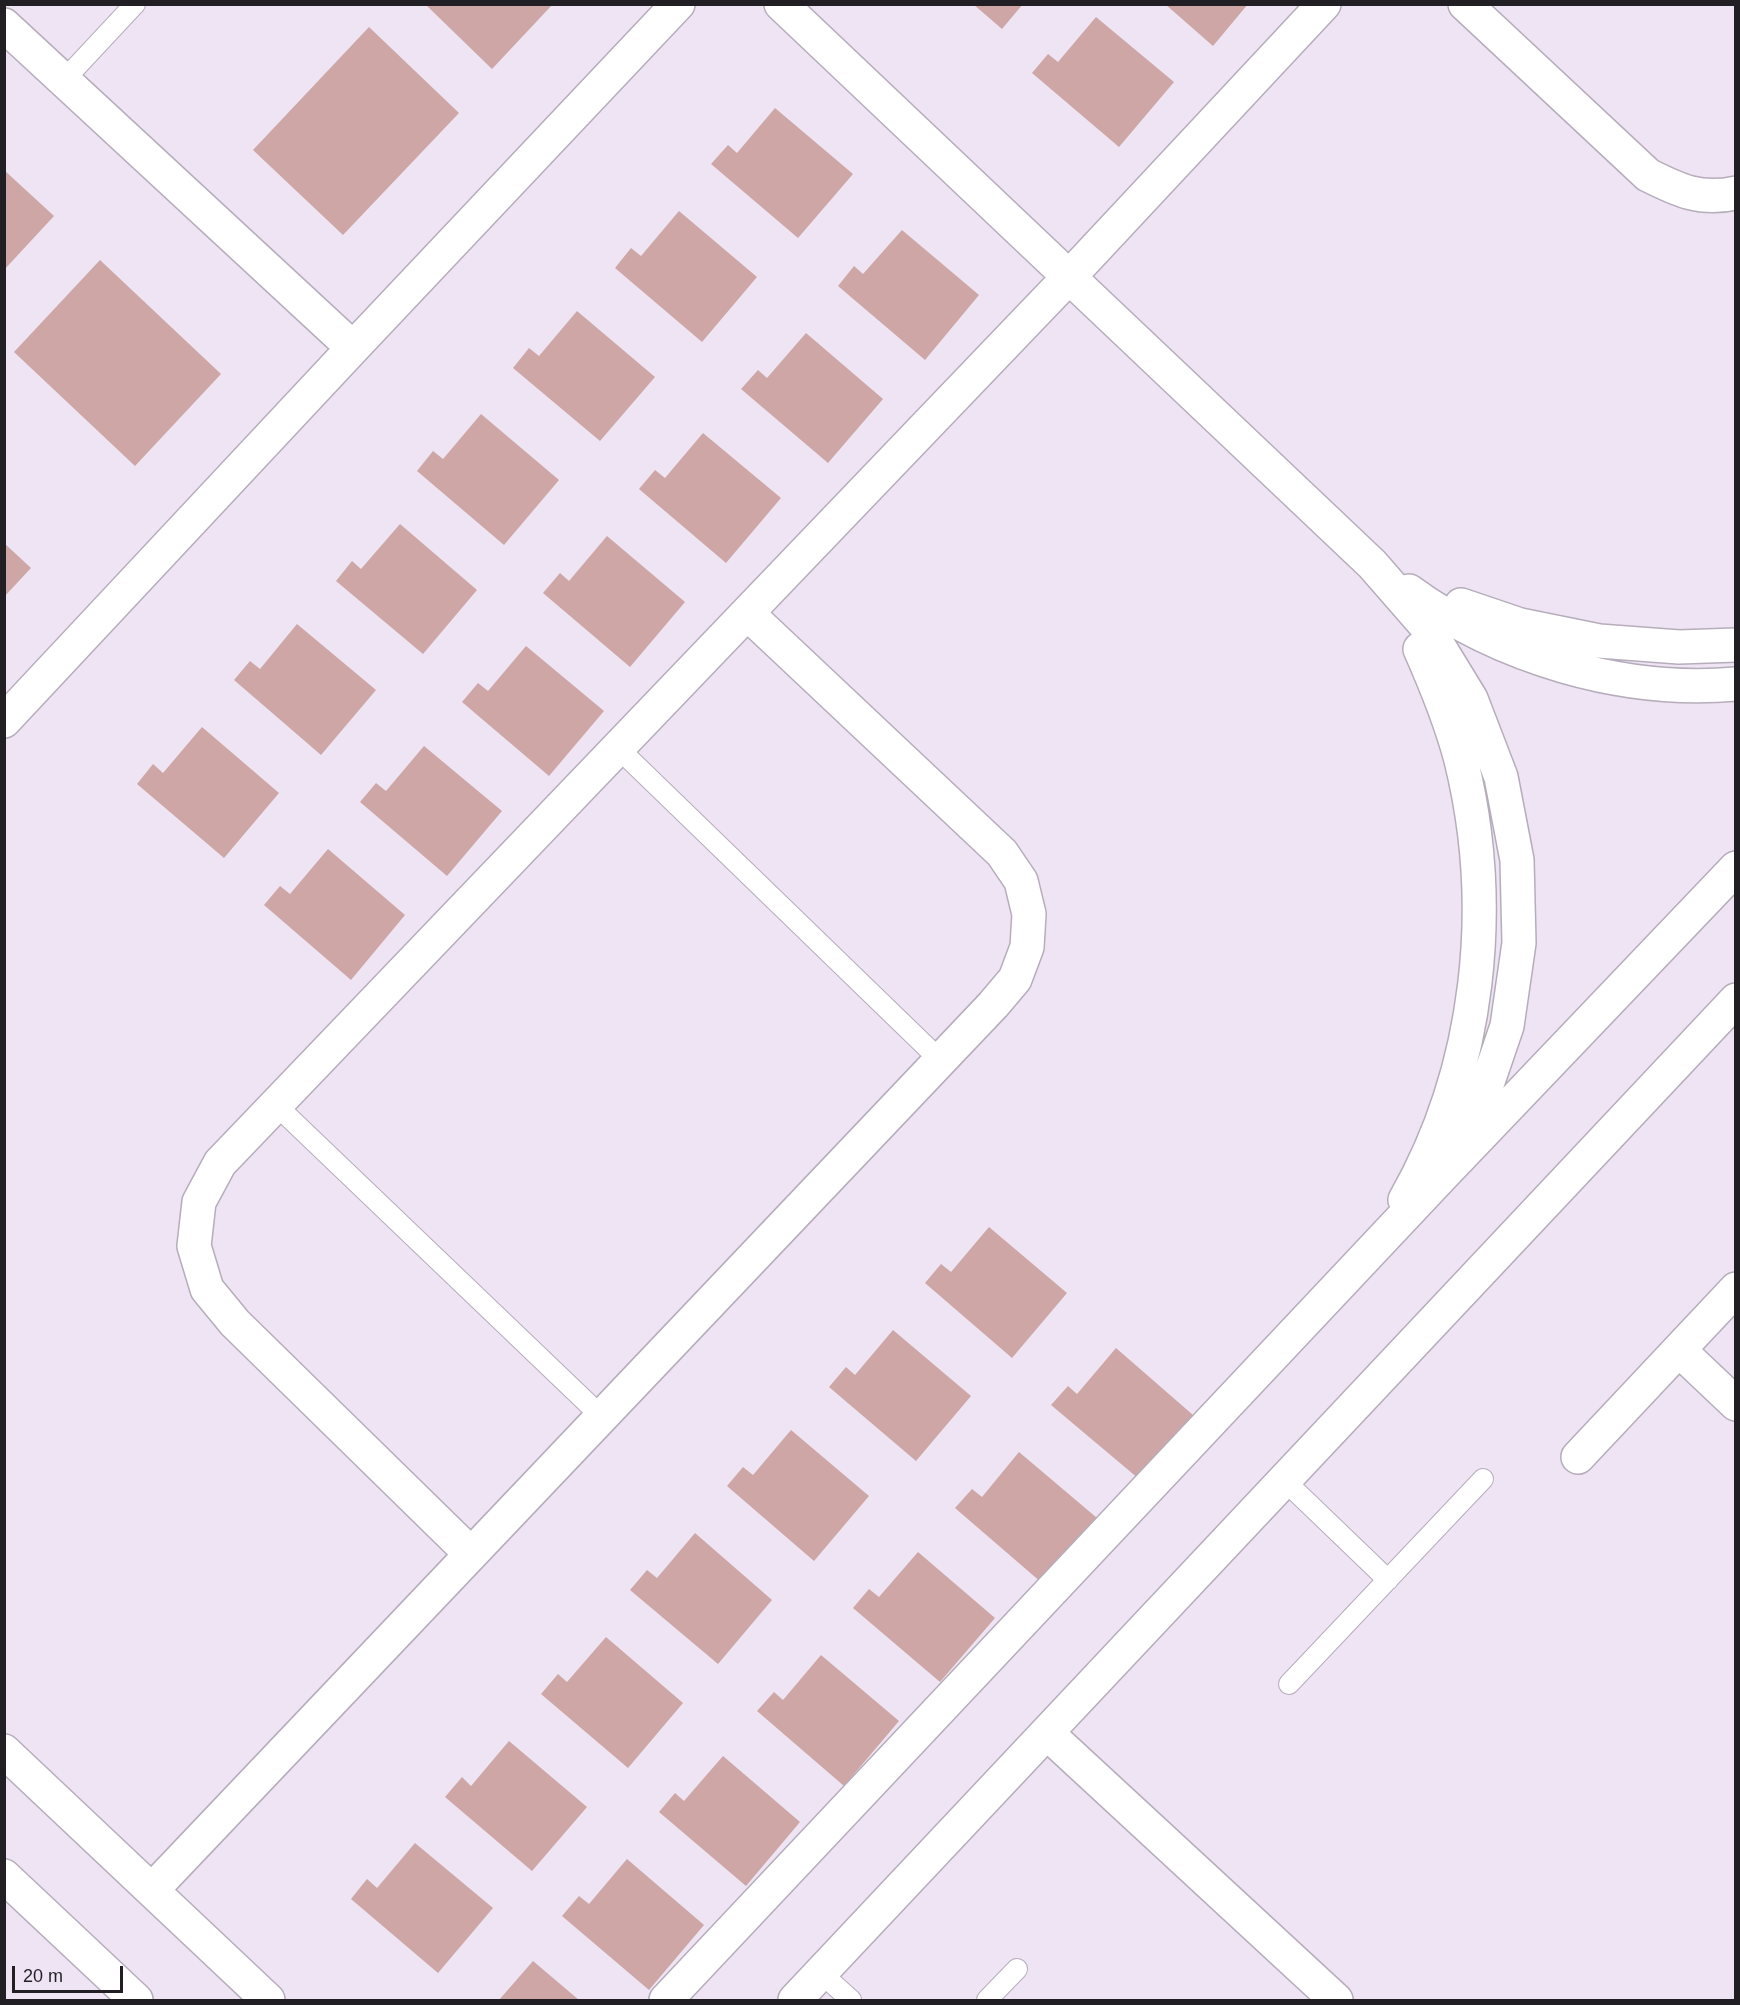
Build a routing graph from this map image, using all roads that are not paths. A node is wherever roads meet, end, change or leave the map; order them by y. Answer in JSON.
{"nodes":[{"id":1,"x":135,"y":4,"type":"edge"},
{"id":2,"x":678,"y":4,"type":"edge"},
{"id":3,"x":781,"y":4,"type":"edge"},
{"id":4,"x":1324,"y":4,"type":"edge"},
{"id":5,"x":1465,"y":4,"type":"edge"},
{"id":6,"x":4,"y":25,"type":"edge"},
{"id":7,"x":64,"y":79,"type":"junction"},
{"id":8,"x":1736,"y":193,"type":"edge"},
{"id":9,"x":1069,"y":277,"type":"junction"},
{"id":10,"x":353,"y":348,"type":"junction"},
{"id":11,"x":1372,"y":564,"type":"junction"},
{"id":12,"x":747,"y":613,"type":"junction"},
{"id":13,"x":1736,"y":645,"type":"edge"},
{"id":14,"x":1736,"y":684,"type":"edge"},
{"id":15,"x":4,"y":721,"type":"edge"},
{"id":16,"x":618,"y":748,"type":"junction"},
{"id":17,"x":1736,"y":868,"type":"edge"},
{"id":18,"x":1736,"y":1000,"type":"edge"},
{"id":19,"x":940,"y":1060,"type":"junction"},
{"id":20,"x":276,"y":1105,"type":"junction"},
{"id":21,"x":1440,"y":1178,"type":"junction"},
{"id":22,"x":1383,"y":1239,"type":"junction"},
{"id":23,"x":1736,"y":1289,"type":"edge"},
{"id":24,"x":1679,"y":1350,"type":"junction"},
{"id":25,"x":1736,"y":1404,"type":"edge"},
{"id":26,"x":602,"y":1417,"type":"junction"},
{"id":27,"x":1578,"y":1457,"type":"dead end"},
{"id":28,"x":1483,"y":1479,"type":"dead end"},
{"id":29,"x":1284,"y":1480,"type":"junction"},
{"id":30,"x":471,"y":1554,"type":"junction"},
{"id":31,"x":1388,"y":1580,"type":"junction"},
{"id":32,"x":1289,"y":1684,"type":"dead end"},
{"id":33,"x":1047,"y":1732,"type":"junction"},
{"id":34,"x":4,"y":1752,"type":"edge"},
{"id":35,"x":4,"y":1876,"type":"edge"},
{"id":36,"x":152,"y":1890,"type":"junction"},
{"id":37,"x":1017,"y":1969,"type":"dead end"},
{"id":38,"x":821,"y":1972,"type":"junction"},
{"id":39,"x":136,"y":2001,"type":"edge"},
{"id":40,"x":268,"y":2001,"type":"edge"},
{"id":41,"x":666,"y":2001,"type":"edge"},
{"id":42,"x":795,"y":2001,"type":"edge"},
{"id":43,"x":850,"y":2001,"type":"edge"},
{"id":44,"x":987,"y":2001,"type":"edge"},
{"id":45,"x":1336,"y":2001,"type":"edge"}],
"edges":[{"from":1,"to":7,"type":"lane"},
{"from":2,"to":10,"type":"street"},
{"from":3,"to":9,"type":"street"},
{"from":4,"to":9,"type":"street"},
{"from":5,"to":8,"type":"street"},
{"from":6,"to":7,"type":"street"},
{"from":7,"to":10,"type":"street"},
{"from":9,"to":11,"type":"street"},
{"from":9,"to":12,"type":"street"},
{"from":10,"to":15,"type":"street"},
{"from":11,"to":13,"type":"street"},
{"from":11,"to":14,"type":"street"},
{"from":11,"to":21,"type":"street"},
{"from":11,"to":22,"type":"street"},
{"from":12,"to":16,"type":"street"},
{"from":12,"to":19,"type":"street"},
{"from":16,"to":19,"type":"lane"},
{"from":16,"to":20,"type":"street"},
{"from":17,"to":21,"type":"street"},
{"from":18,"to":29,"type":"street"},
{"from":19,"to":26,"type":"street"},
{"from":20,"to":26,"type":"lane"},
{"from":20,"to":30,"type":"street"},
{"from":21,"to":22,"type":"street"},
{"from":22,"to":41,"type":"street"},
{"from":23,"to":24,"type":"street"},
{"from":24,"to":25,"type":"street"},
{"from":24,"to":27,"type":"street"},
{"from":26,"to":30,"type":"street"},
{"from":28,"to":31,"type":"lane"},
{"from":29,"to":31,"type":"lane"},
{"from":29,"to":33,"type":"street"},
{"from":30,"to":36,"type":"street"},
{"from":31,"to":32,"type":"lane"},
{"from":33,"to":38,"type":"street"},
{"from":33,"to":45,"type":"street"},
{"from":34,"to":36,"type":"street"},
{"from":35,"to":39,"type":"street"},
{"from":36,"to":40,"type":"street"},
{"from":37,"to":44,"type":"lane"},
{"from":38,"to":42,"type":"street"},
{"from":38,"to":43,"type":"lane"}]}
